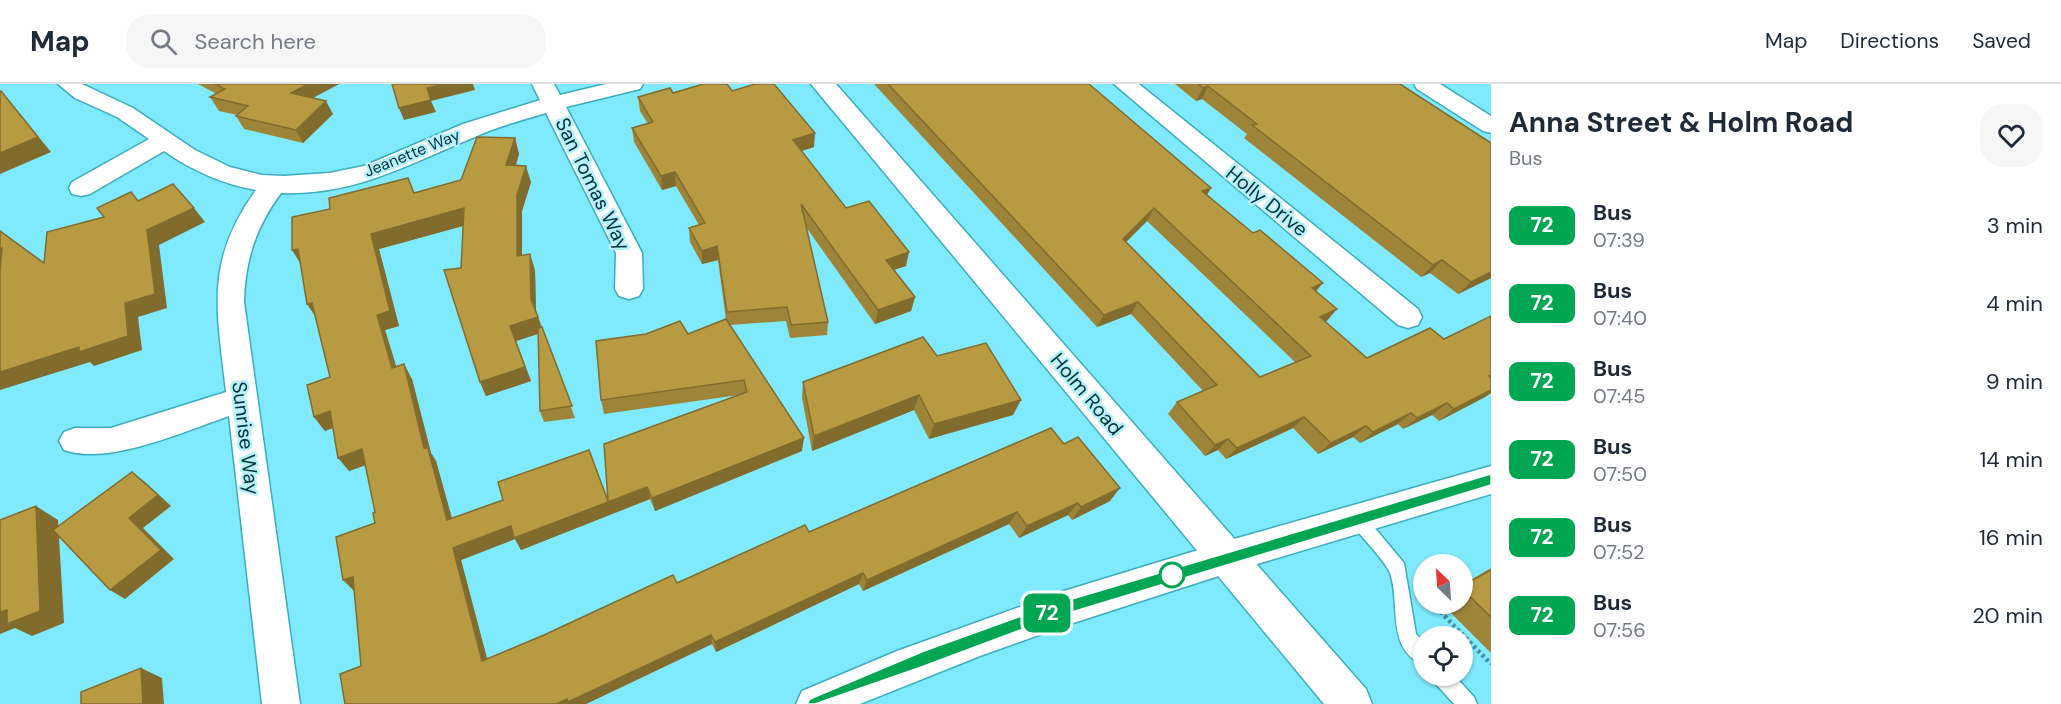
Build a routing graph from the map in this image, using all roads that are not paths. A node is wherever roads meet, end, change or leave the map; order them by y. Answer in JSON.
{"nodes":[{"id":1,"x":69,"y":84,"type":"edge"},
{"id":2,"x":632,"y":84,"type":"edge"},
{"id":3,"x":823,"y":84,"type":"edge"},
{"id":4,"x":1125,"y":84,"type":"edge"},
{"id":5,"x":1425,"y":84,"type":"edge"},
{"id":6,"x":548,"y":94,"type":"edge"},
{"id":7,"x":1491,"y":126,"type":"edge"},
{"id":8,"x":165,"y":140,"type":"junction"},
{"id":9,"x":274,"y":183,"type":"junction"},
{"id":10,"x":81,"y":188,"type":"dead end"},
{"id":11,"x":629,"y":289,"type":"dead end"},
{"id":12,"x":1408,"y":317,"type":"dead end"},
{"id":13,"x":241,"y":400,"type":"junction"},
{"id":14,"x":75,"y":441,"type":"dead end"},
{"id":15,"x":1491,"y":480,"type":"edge"},
{"id":16,"x":1358,"y":520,"type":"junction"},
{"id":17,"x":1226,"y":558,"type":"junction"},
{"id":18,"x":1413,"y":644,"type":"edge"},
{"id":19,"x":1451,"y":686,"type":"edge"},
{"id":20,"x":281,"y":704,"type":"edge"},
{"id":21,"x":815,"y":704,"type":"edge"},
{"id":22,"x":1351,"y":704,"type":"edge"},
{"id":23,"x":1467,"y":704,"type":"edge"}],
"edges":[{"from":1,"to":8,"type":"street","name":"Jeanette Way"},
{"from":2,"to":6,"type":"street","name":"Jeanette Way"},
{"from":3,"to":17,"type":"street","name":"Holm Road"},
{"from":4,"to":12,"type":"street","name":"Holly Drive"},
{"from":5,"to":7,"type":"street"},
{"from":6,"to":9,"type":"street","name":"Jeanette Way"},
{"from":6,"to":11,"type":"street","name":"San Tomas Way"},
{"from":8,"to":9,"type":"street","name":"Jeanette Way"},
{"from":8,"to":10,"type":"street"},
{"from":9,"to":13,"type":"street","name":"Sunrise Way"},
{"from":13,"to":14,"type":"street"},
{"from":13,"to":20,"type":"street","name":"Sunrise Way"},
{"from":15,"to":16,"type":"street"},
{"from":16,"to":17,"type":"street"},
{"from":16,"to":18,"type":"lane"},
{"from":17,"to":21,"type":"street"},
{"from":17,"to":22,"type":"street","name":"Holm Road"},
{"from":19,"to":23,"type":"lane"}]}
